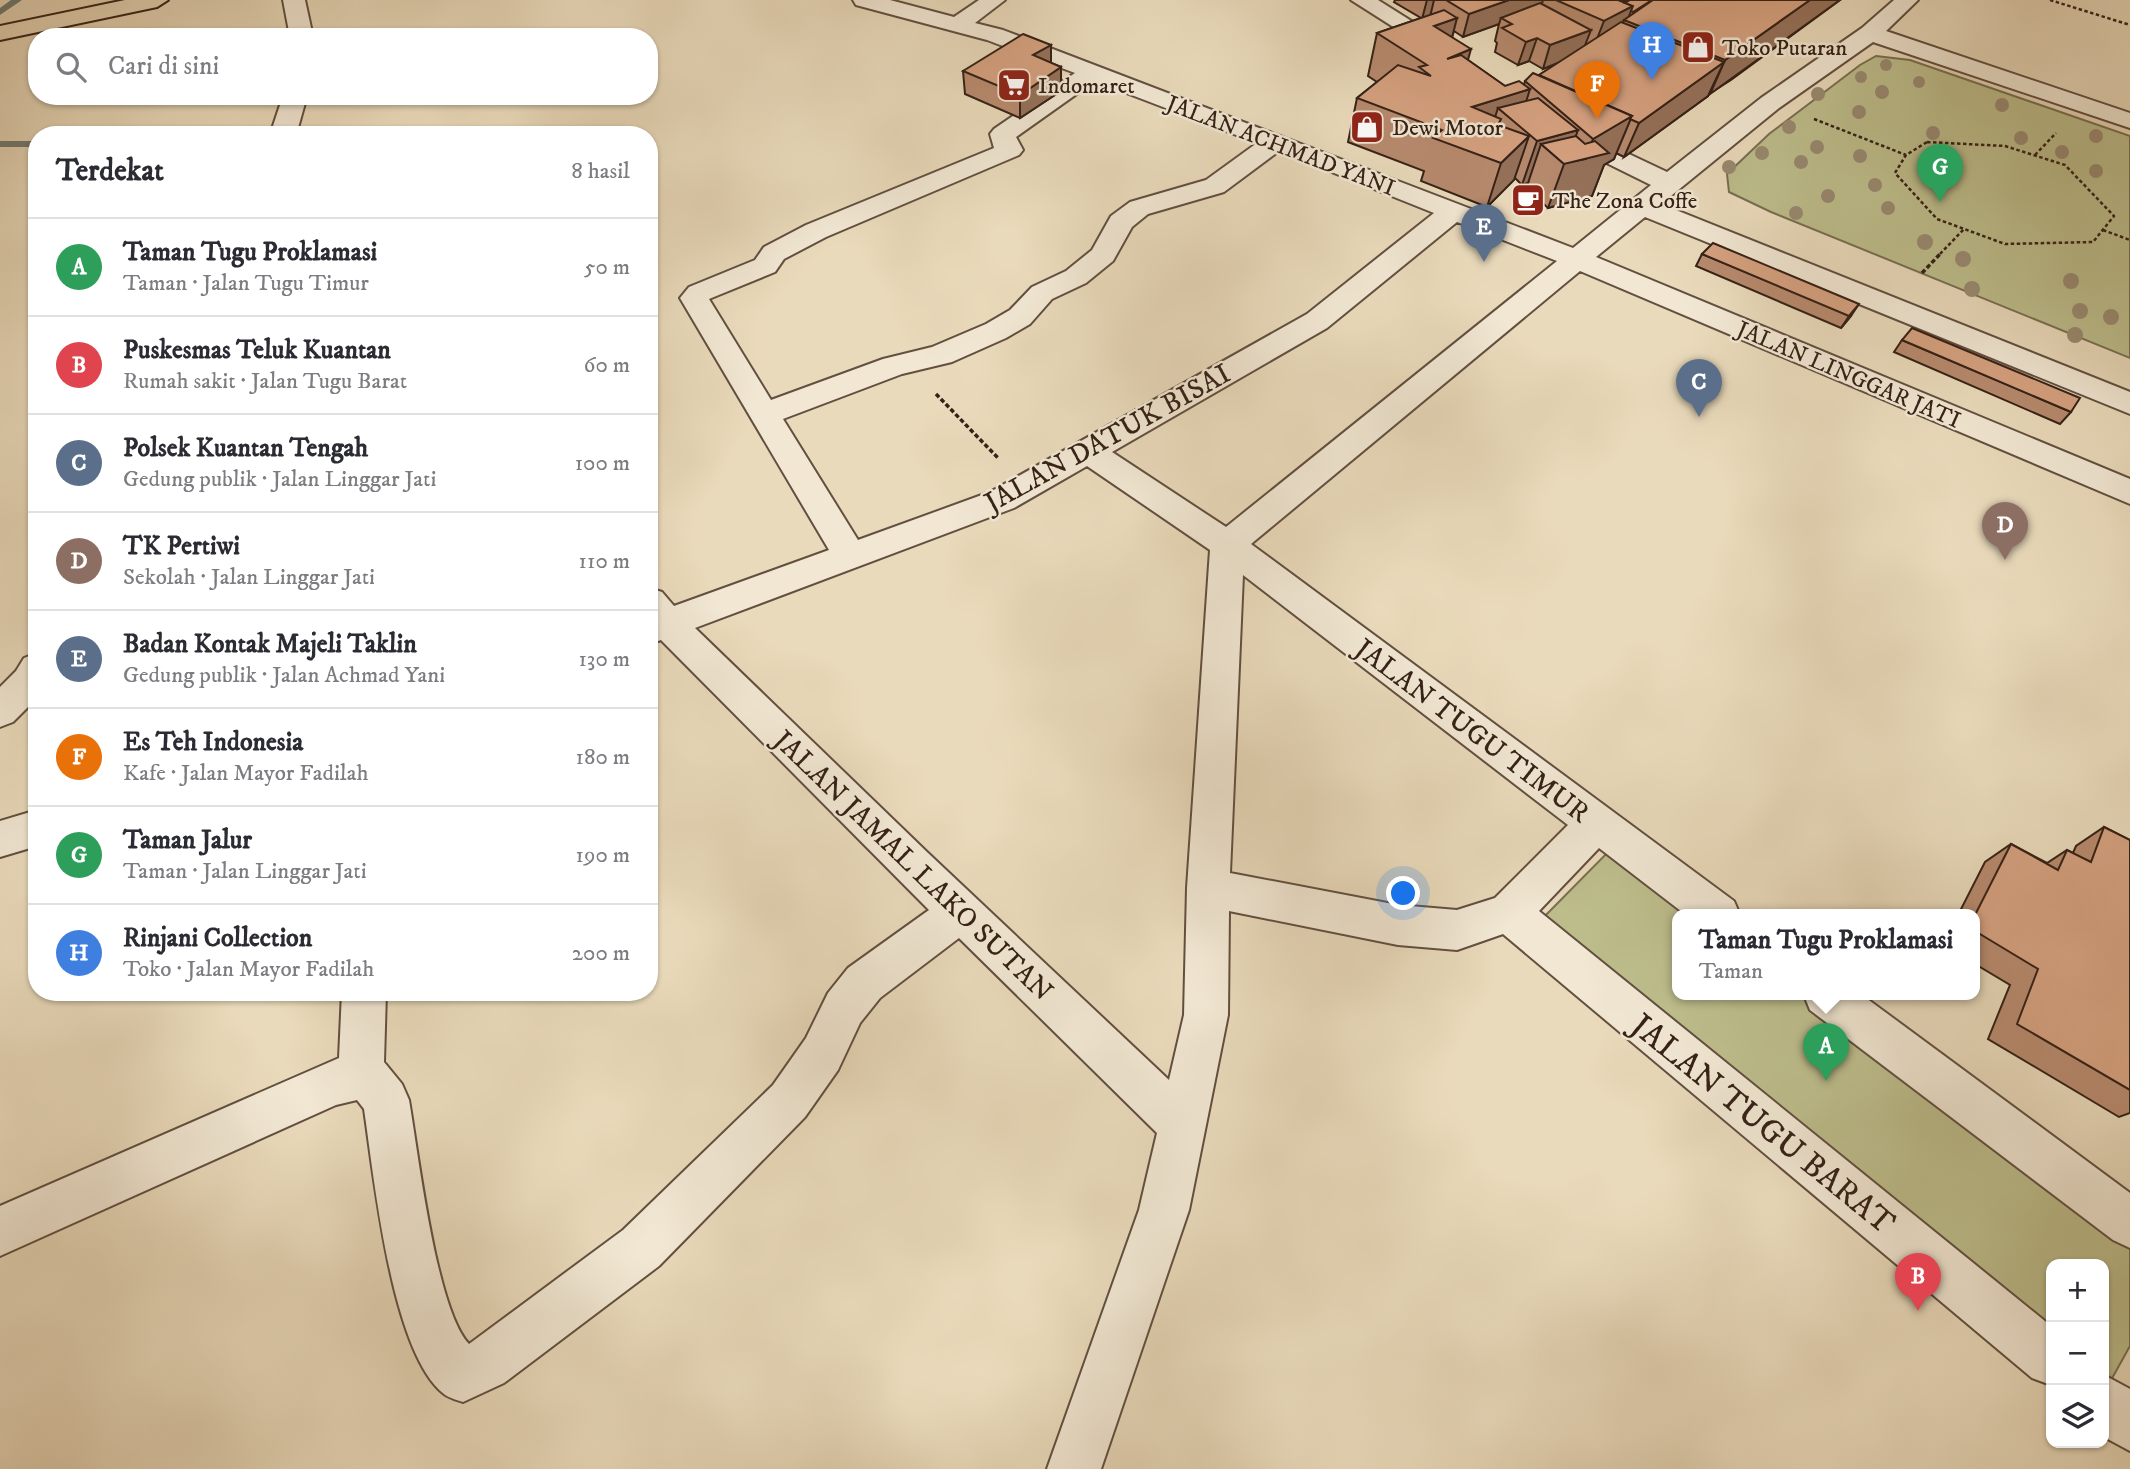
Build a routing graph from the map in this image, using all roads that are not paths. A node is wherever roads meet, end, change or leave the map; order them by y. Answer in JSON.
{"nodes":[{"id":1,"x":157,"y":0,"type":"edge"},
{"id":2,"x":295,"y":0,"type":"edge"},
{"id":3,"x":864,"y":0,"type":"edge"},
{"id":4,"x":994,"y":0,"type":"edge"},
{"id":5,"x":1362,"y":0,"type":"edge"},
{"id":6,"x":1907,"y":0,"type":"edge"},
{"id":7,"x":957,"y":25,"type":"junction"},
{"id":8,"x":300,"y":28,"type":"edge"},
{"id":9,"x":0,"y":33,"type":"edge"},
{"id":10,"x":1870,"y":33,"type":"junction"},
{"id":11,"x":1464,"y":62,"type":"edge"},
{"id":12,"x":1093,"y":72,"type":"junction"},
{"id":13,"x":292,"y":105,"type":"edge"},
{"id":14,"x":2130,"y":121,"type":"edge"},
{"id":15,"x":1550,"y":125,"type":"edge"},
{"id":16,"x":285,"y":126,"type":"edge"},
{"id":17,"x":1276,"y":141,"type":"junction"},
{"id":18,"x":1670,"y":184,"type":"junction"},
{"id":19,"x":1642,"y":206,"type":"junction"},
{"id":20,"x":1452,"y":212,"type":"junction"},
{"id":21,"x":1576,"y":259,"type":"junction"},
{"id":22,"x":2130,"y":404,"type":"edge"},
{"id":23,"x":765,"y":414,"type":"junction"},
{"id":24,"x":1087,"y":451,"type":"junction"},
{"id":25,"x":2127,"y":487,"type":"edge"},
{"id":26,"x":1227,"y":545,"type":"junction"},
{"id":27,"x":850,"y":556,"type":"junction"},
{"id":28,"x":658,"y":618,"type":"edge"},
{"id":29,"x":658,"y":622,"type":"edge"},
{"id":30,"x":28,"y":683,"type":"edge"},
{"id":31,"x":0,"y":711,"type":"edge"},
{"id":32,"x":1597,"y":823,"type":"junction"},
{"id":33,"x":28,"y":831,"type":"edge"},
{"id":34,"x":0,"y":839,"type":"edge"},
{"id":35,"x":1208,"y":888,"type":"junction"},
{"id":36,"x":1711,"y":909,"type":"edge"},
{"id":37,"x":960,"y":912,"type":"junction"},
{"id":38,"x":1509,"y":914,"type":"junction"},
{"id":39,"x":1833,"y":1000,"type":"edge"},
{"id":40,"x":364,"y":1001,"type":"edge"},
{"id":41,"x":362,"y":1077,"type":"junction"},
{"id":42,"x":1182,"y":1124,"type":"junction"},
{"id":43,"x":2130,"y":1223,"type":"edge"},
{"id":44,"x":0,"y":1231,"type":"edge"},
{"id":45,"x":2046,"y":1355,"type":"edge"},
{"id":46,"x":2109,"y":1406,"type":"edge"},
{"id":47,"x":2130,"y":1424,"type":"edge"},
{"id":48,"x":1074,"y":1469,"type":"edge"}],
"edges":[{"from":1,"to":9,"type":"main road"},
{"from":2,"to":8,"type":"street"},
{"from":3,"to":7,"type":"street","name":"JALAN ACHMAD YANI"},
{"from":4,"to":7,"type":"street"},
{"from":5,"to":11,"type":"street"},
{"from":6,"to":10,"type":"street"},
{"from":7,"to":12,"type":"street","name":"JALAN ACHMAD YANI"},
{"from":10,"to":14,"type":"street"},
{"from":10,"to":18,"type":"street"},
{"from":12,"to":17,"type":"street","name":"JALAN ACHMAD YANI"},
{"from":12,"to":23,"type":"street"},
{"from":13,"to":16,"type":"street"},
{"from":15,"to":18,"type":"street"},
{"from":17,"to":20,"type":"street","name":"JALAN ACHMAD YANI"},
{"from":17,"to":23,"type":"street"},
{"from":18,"to":19,"type":"street"},
{"from":19,"to":21,"type":"street"},
{"from":19,"to":22,"type":"street"},
{"from":20,"to":21,"type":"street","name":"JALAN ACHMAD YANI"},
{"from":20,"to":24,"type":"street","name":"JALAN DATUK BISAI"},
{"from":21,"to":25,"type":"street","name":"JALAN LINGGAR JATI"},
{"from":21,"to":26,"type":"street"},
{"from":23,"to":27,"type":"street"},
{"from":24,"to":26,"type":"street","name":"JALAN TUGU TIMUR"},
{"from":24,"to":27,"type":"street","name":"JALAN DATUK BISAI"},
{"from":26,"to":32,"type":"street","name":"JALAN TUGU TIMUR"},
{"from":26,"to":35,"type":"street"},
{"from":27,"to":28,"type":"street","name":"JALAN DATUK BISAI"},
{"from":29,"to":37,"type":"street","name":"JALAN JAMAL LAKO SUTAN"},
{"from":30,"to":31,"type":"street"},
{"from":32,"to":36,"type":"street","name":"JALAN TUGU TIMUR"},
{"from":32,"to":38,"type":"street"},
{"from":33,"to":34,"type":"street"},
{"from":35,"to":38,"type":"street"},
{"from":35,"to":42,"type":"street"},
{"from":37,"to":41,"type":"street"},
{"from":37,"to":42,"type":"street","name":"JALAN JAMAL LAKO SUTAN"},
{"from":38,"to":45,"type":"street","name":"JALAN TUGU BARAT"},
{"from":39,"to":43,"type":"street"},
{"from":40,"to":41,"type":"street"},
{"from":41,"to":44,"type":"street"},
{"from":42,"to":48,"type":"street"},
{"from":46,"to":47,"type":"street"}]}
